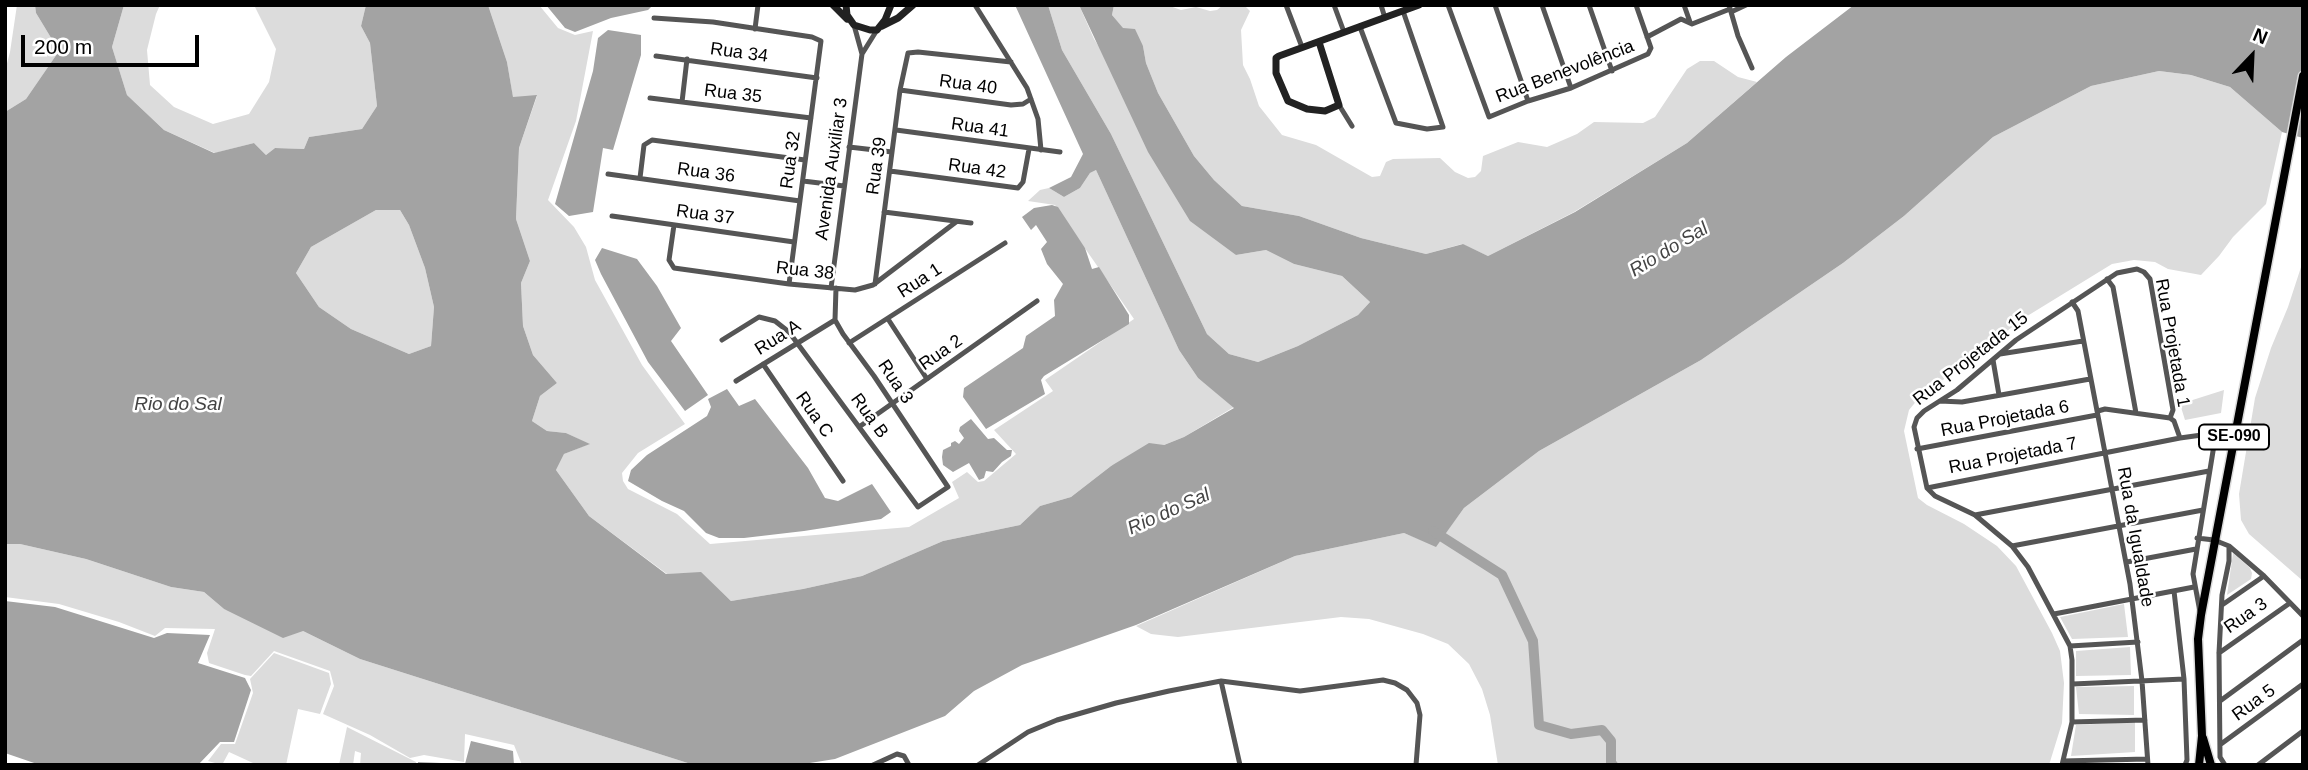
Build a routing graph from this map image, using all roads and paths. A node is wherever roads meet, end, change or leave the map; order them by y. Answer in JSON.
{"nodes":[{"id":1,"x":758,"y":5,"type":"edge"},
{"id":2,"x":833,"y":5,"type":"edge"},
{"id":3,"x":846,"y":5,"type":"edge"},
{"id":4,"x":891,"y":5,"type":"edge"},
{"id":5,"x":913,"y":5,"type":"edge"},
{"id":6,"x":975,"y":5,"type":"edge"},
{"id":7,"x":1286,"y":5,"type":"edge"},
{"id":8,"x":1334,"y":5,"type":"edge"},
{"id":9,"x":1381,"y":5,"type":"edge"},
{"id":10,"x":1419,"y":5,"type":"edge"},
{"id":11,"x":1448,"y":5,"type":"edge"},
{"id":12,"x":1495,"y":5,"type":"edge"},
{"id":13,"x":1542,"y":5,"type":"edge"},
{"id":14,"x":1589,"y":5,"type":"edge"},
{"id":15,"x":1636,"y":5,"type":"edge"},
{"id":16,"x":1684,"y":5,"type":"edge"},
{"id":17,"x":1746,"y":5,"type":"edge"},
{"id":18,"x":1730,"y":9,"type":"edge"},
{"id":19,"x":1403,"y":11,"type":"junction"},
{"id":20,"x":654,"y":18,"type":"dead end"},
{"id":21,"x":1385,"y":18,"type":"junction"},
{"id":22,"x":1690,"y":22,"type":"junction"},
{"id":23,"x":854,"y":25,"type":"junction"},
{"id":24,"x":1360,"y":27,"type":"junction"},
{"id":25,"x":755,"y":29,"type":"junction"},
{"id":26,"x":877,"y":29,"type":"junction"},
{"id":27,"x":1344,"y":32,"type":"junction"},
{"id":28,"x":1647,"y":37,"type":"junction"},
{"id":29,"x":1319,"y":42,"type":"junction"},
{"id":30,"x":1302,"y":47,"type":"junction"},
{"id":31,"x":909,"y":52,"type":"joint"},
{"id":32,"x":862,"y":54,"type":"junction"},
{"id":33,"x":656,"y":56,"type":"dead end"},
{"id":34,"x":687,"y":59,"type":"junction"},
{"id":35,"x":1011,"y":62,"type":"junction"},
{"id":36,"x":1752,"y":68,"type":"dead end"},
{"id":37,"x":1612,"y":71,"type":"junction"},
{"id":38,"x":2303,"y":76,"type":"edge"},
{"id":39,"x":817,"y":78,"type":"junction"},
{"id":40,"x":1571,"y":88,"type":"junction"},
{"id":41,"x":900,"y":90,"type":"junction"},
{"id":42,"x":650,"y":98,"type":"dead end"},
{"id":43,"x":1031,"y":99,"type":"junction"},
{"id":44,"x":1528,"y":101,"type":"junction"},
{"id":45,"x":682,"y":102,"type":"junction"},
{"id":46,"x":1339,"y":105,"type":"junction"},
{"id":47,"x":811,"y":118,"type":"junction"},
{"id":48,"x":1352,"y":125,"type":"dead end"},
{"id":49,"x":896,"y":130,"type":"junction"},
{"id":50,"x":849,"y":147,"type":"junction"},
{"id":51,"x":1029,"y":149,"type":"junction"},
{"id":52,"x":1041,"y":150,"type":"junction"},
{"id":53,"x":892,"y":152,"type":"junction"},
{"id":54,"x":1060,"y":152,"type":"dead end"},
{"id":55,"x":805,"y":160,"type":"junction"},
{"id":56,"x":890,"y":171,"type":"junction"},
{"id":57,"x":608,"y":174,"type":"dead end"},
{"id":58,"x":640,"y":178,"type":"junction"},
{"id":59,"x":803,"y":181,"type":"junction"},
{"id":60,"x":844,"y":186,"type":"junction"},
{"id":61,"x":800,"y":201,"type":"junction"},
{"id":62,"x":884,"y":212,"type":"junction"},
{"id":63,"x":612,"y":216,"type":"dead end"},
{"id":64,"x":956,"y":222,"type":"junction"},
{"id":65,"x":971,"y":223,"type":"dead end"},
{"id":66,"x":674,"y":225,"type":"junction"},
{"id":67,"x":794,"y":242,"type":"junction"},
{"id":68,"x":1005,"y":243,"type":"dead end"},
{"id":69,"x":2144,"y":272,"type":"joint"},
{"id":70,"x":2107,"y":279,"type":"junction"},
{"id":71,"x":789,"y":284,"type":"junction"},
{"id":72,"x":875,"y":284,"type":"junction"},
{"id":73,"x":834,"y":288,"type":"junction"},
{"id":74,"x":1037,"y":301,"type":"dead end"},
{"id":75,"x":2072,"y":302,"type":"junction"},
{"id":76,"x":888,"y":319,"type":"junction"},
{"id":77,"x":835,"y":320,"type":"junction"},
{"id":78,"x":722,"y":340,"type":"dead end"},
{"id":79,"x":797,"y":341,"type":"junction"},
{"id":80,"x":2083,"y":341,"type":"junction"},
{"id":81,"x":849,"y":343,"type":"junction"},
{"id":82,"x":2000,"y":354,"type":"junction"},
{"id":83,"x":1993,"y":360,"type":"junction"},
{"id":84,"x":762,"y":364,"type":"junction"},
{"id":85,"x":927,"y":379,"type":"junction"},
{"id":86,"x":2090,"y":379,"type":"junction"},
{"id":87,"x":736,"y":381,"type":"dead end"},
{"id":88,"x":1999,"y":396,"type":"junction"},
{"id":89,"x":1940,"y":401,"type":"junction"},
{"id":90,"x":892,"y":404,"type":"junction"},
{"id":91,"x":2098,"y":413,"type":"junction"},
{"id":92,"x":2136,"y":414,"type":"junction"},
{"id":93,"x":2170,"y":418,"type":"junction"},
{"id":94,"x":859,"y":427,"type":"junction"},
{"id":95,"x":2180,"y":438,"type":"junction"},
{"id":96,"x":1917,"y":449,"type":"junction"},
{"id":97,"x":2105,"y":452,"type":"junction"},
{"id":98,"x":2209,"y":471,"type":"junction"},
{"id":99,"x":843,"y":481,"type":"dead end"},
{"id":100,"x":1927,"y":488,"type":"junction"},
{"id":101,"x":2112,"y":489,"type":"junction"},
{"id":102,"x":918,"y":507,"type":"joint"},
{"id":103,"x":2203,"y":510,"type":"junction"},
{"id":104,"x":1975,"y":515,"type":"junction"},
{"id":105,"x":2119,"y":526,"type":"junction"},
{"id":106,"x":2197,"y":538,"type":"junction"},
{"id":107,"x":2214,"y":540,"type":"junction"},
{"id":108,"x":2012,"y":546,"type":"junction"},
{"id":109,"x":2229,"y":546,"type":"junction"},
{"id":110,"x":2196,"y":549,"type":"junction"},
{"id":111,"x":2127,"y":562,"type":"junction"},
{"id":112,"x":2264,"y":576,"type":"junction"},
{"id":113,"x":2194,"y":587,"type":"junction"},
{"id":114,"x":2174,"y":590,"type":"junction"},
{"id":115,"x":2133,"y":599,"type":"junction"},
{"id":116,"x":2290,"y":603,"type":"junction"},
{"id":117,"x":2222,"y":606,"type":"junction"},
{"id":118,"x":2054,"y":614,"type":"junction"},
{"id":119,"x":2201,"y":615,"type":"junction"},
{"id":120,"x":2303,"y":616,"type":"edge"},
{"id":121,"x":2303,"y":640,"type":"edge"},
{"id":122,"x":2138,"y":642,"type":"junction"},
{"id":123,"x":2070,"y":646,"type":"junction"},
{"id":124,"x":2219,"y":653,"type":"junction"},
{"id":125,"x":2184,"y":679,"type":"junction"},
{"id":126,"x":1221,"y":681,"type":"junction"},
{"id":127,"x":2142,"y":681,"type":"junction"},
{"id":128,"x":2073,"y":684,"type":"junction"},
{"id":129,"x":2303,"y":684,"type":"edge"},
{"id":130,"x":2220,"y":701,"type":"junction"},
{"id":131,"x":2145,"y":720,"type":"junction"},
{"id":132,"x":2072,"y":722,"type":"junction"},
{"id":133,"x":2303,"y":731,"type":"edge"},
{"id":134,"x":2202,"y":736,"type":"junction"},
{"id":135,"x":2221,"y":744,"type":"junction"},
{"id":136,"x":2220,"y":757,"type":"junction"},
{"id":137,"x":2148,"y":762,"type":"edge"},
{"id":138,"x":2063,"y":763,"type":"edge"},
{"id":139,"x":2185,"y":764,"type":"edge"},
{"id":140,"x":873,"y":765,"type":"edge"},
{"id":141,"x":909,"y":765,"type":"edge"},
{"id":142,"x":978,"y":765,"type":"edge"},
{"id":143,"x":1240,"y":765,"type":"edge"},
{"id":144,"x":1416,"y":765,"type":"edge"},
{"id":145,"x":2199,"y":765,"type":"edge"},
{"id":146,"x":2211,"y":765,"type":"edge"},
{"id":147,"x":2218,"y":765,"type":"edge"},
{"id":148,"x":2225,"y":765,"type":"edge"},
{"id":149,"x":2258,"y":765,"type":"edge"}],
"edges":[{"from":1,"to":25,"type":"street"},
{"from":2,"to":23,"type":"street"},
{"from":3,"to":23,"type":"street"},
{"from":4,"to":26,"type":"street"},
{"from":5,"to":26,"type":"street"},
{"from":6,"to":35,"type":"street"},
{"from":7,"to":30,"type":"street"},
{"from":8,"to":27,"type":"street"},
{"from":9,"to":21,"type":"street"},
{"from":10,"to":19,"type":"street"},
{"from":11,"to":44,"type":"street","name":"Rua Benevolência"},
{"from":12,"to":44,"type":"street"},
{"from":13,"to":40,"type":"street"},
{"from":14,"to":37,"type":"street"},
{"from":15,"to":28,"type":"street"},
{"from":16,"to":22,"type":"street"},
{"from":17,"to":18,"type":"street"},
{"from":18,"to":22,"type":"street"},
{"from":18,"to":36,"type":"street"},
{"from":19,"to":21,"type":"street"},
{"from":19,"to":24,"type":"street"},
{"from":20,"to":25,"type":"street"},
{"from":21,"to":24,"type":"street"},
{"from":22,"to":28,"type":"street"},
{"from":23,"to":26,"type":"street"},
{"from":23,"to":32,"type":"street"},
{"from":24,"to":27,"type":"street"},
{"from":25,"to":39,"type":"street","name":"Rua 32"},
{"from":26,"to":32,"type":"street"},
{"from":27,"to":29,"type":"street"},
{"from":28,"to":37,"type":"street","name":"Rua Benevolência"},
{"from":29,"to":30,"type":"street"},
{"from":29,"to":46,"type":"street"},
{"from":30,"to":46,"type":"street"},
{"from":31,"to":35,"type":"street","name":"Rua 40"},
{"from":31,"to":41,"type":"street","name":"Rua 39"},
{"from":32,"to":50,"type":"street","name":"Avenida Auxiliar 3"},
{"from":33,"to":34,"type":"street","name":"Rua 34"},
{"from":34,"to":39,"type":"street","name":"Rua 34"},
{"from":34,"to":45,"type":"street"},
{"from":35,"to":43,"type":"street"},
{"from":37,"to":40,"type":"street","name":"Rua Benevolência"},
{"from":38,"to":107,"type":"main road","number":"SE-090"},
{"from":39,"to":47,"type":"street","name":"Rua 32"},
{"from":40,"to":44,"type":"street","name":"Rua Benevolência"},
{"from":41,"to":43,"type":"street","name":"Rua 40"},
{"from":41,"to":49,"type":"street","name":"Rua 39"},
{"from":42,"to":45,"type":"street","name":"Rua 35"},
{"from":43,"to":52,"type":"street"},
{"from":45,"to":47,"type":"street","name":"Rua 35"},
{"from":46,"to":48,"type":"street"},
{"from":47,"to":55,"type":"street","name":"Rua 32"},
{"from":49,"to":51,"type":"street","name":"Rua 41"},
{"from":49,"to":53,"type":"street","name":"Rua 39"},
{"from":50,"to":53,"type":"street"},
{"from":50,"to":60,"type":"street","name":"Avenida Auxiliar 3"},
{"from":51,"to":52,"type":"street","name":"Rua 41"},
{"from":51,"to":56,"type":"street","name":"Rua 42"},
{"from":52,"to":54,"type":"street","name":"Rua 41"},
{"from":53,"to":56,"type":"street","name":"Rua 39"},
{"from":55,"to":58,"type":"street","name":"Rua 36"},
{"from":55,"to":59,"type":"street","name":"Rua 32"},
{"from":56,"to":62,"type":"street","name":"Rua 39"},
{"from":57,"to":58,"type":"street","name":"Rua 36"},
{"from":58,"to":61,"type":"street","name":"Rua 36"},
{"from":59,"to":60,"type":"street"},
{"from":59,"to":61,"type":"street","name":"Rua 32"},
{"from":60,"to":73,"type":"street","name":"Avenida Auxiliar 3"},
{"from":61,"to":67,"type":"street","name":"Rua 32"},
{"from":62,"to":64,"type":"street"},
{"from":62,"to":72,"type":"street","name":"Rua 39"},
{"from":63,"to":66,"type":"street","name":"Rua 37"},
{"from":64,"to":65,"type":"street"},
{"from":64,"to":72,"type":"street"},
{"from":66,"to":67,"type":"street","name":"Rua 37"},
{"from":66,"to":71,"type":"street","name":"Rua 38"},
{"from":67,"to":71,"type":"street","name":"Rua 32"},
{"from":68,"to":76,"type":"street","name":"Rua 1"},
{"from":69,"to":70,"type":"street","name":"Rua Projetada 15"},
{"from":69,"to":93,"type":"street","name":"Rua Projetada 1"},
{"from":70,"to":75,"type":"street","name":"Rua Projetada 15"},
{"from":70,"to":92,"type":"street"},
{"from":71,"to":73,"type":"street","name":"Rua 38"},
{"from":72,"to":73,"type":"street","name":"Rua 38"},
{"from":73,"to":77,"type":"street"},
{"from":74,"to":85,"type":"street","name":"Rua 2"},
{"from":75,"to":80,"type":"street","name":"Rua da Igualdade"},
{"from":75,"to":82,"type":"street","name":"Rua Projetada 15"},
{"from":76,"to":81,"type":"street","name":"Rua 1"},
{"from":76,"to":85,"type":"street"},
{"from":77,"to":79,"type":"street","name":"Rua A"},
{"from":77,"to":81,"type":"street","name":"Rua 3"},
{"from":78,"to":79,"type":"street","name":"Rua B"},
{"from":79,"to":84,"type":"street","name":"Rua A"},
{"from":79,"to":94,"type":"street","name":"Rua B"},
{"from":80,"to":82,"type":"street"},
{"from":80,"to":86,"type":"street","name":"Rua da Igualdade"},
{"from":81,"to":90,"type":"street","name":"Rua 3"},
{"from":82,"to":83,"type":"street","name":"Rua Projetada 15"},
{"from":83,"to":88,"type":"street"},
{"from":83,"to":89,"type":"street","name":"Rua Projetada 15"},
{"from":84,"to":87,"type":"street","name":"Rua A"},
{"from":84,"to":99,"type":"street","name":"Rua C"},
{"from":85,"to":90,"type":"street","name":"Rua 2"},
{"from":86,"to":88,"type":"street"},
{"from":86,"to":91,"type":"street","name":"Rua da Igualdade"},
{"from":88,"to":89,"type":"street"},
{"from":89,"to":96,"type":"street","name":"Rua Projetada 15"},
{"from":90,"to":94,"type":"street","name":"Rua 2"},
{"from":90,"to":102,"type":"street","name":"Rua 3"},
{"from":91,"to":92,"type":"street"},
{"from":91,"to":96,"type":"street","name":"Rua Projetada 6"},
{"from":91,"to":97,"type":"street","name":"Rua da Igualdade"},
{"from":92,"to":93,"type":"street"},
{"from":93,"to":95,"type":"street"},
{"from":94,"to":102,"type":"street","name":"Rua B"},
{"from":95,"to":97,"type":"street","name":"Rua Projetada 7"},
{"from":95,"to":98,"type":"street","name":"Rua Projetada 7"},
{"from":96,"to":100,"type":"street","name":"Rua Projetada 15"},
{"from":97,"to":100,"type":"street","name":"Rua Projetada 7"},
{"from":97,"to":101,"type":"street","name":"Rua da Igualdade"},
{"from":98,"to":101,"type":"street"},
{"from":98,"to":103,"type":"street"},
{"from":100,"to":104,"type":"street"},
{"from":101,"to":104,"type":"street"},
{"from":101,"to":105,"type":"street","name":"Rua da Igualdade"},
{"from":103,"to":105,"type":"street"},
{"from":103,"to":106,"type":"street"},
{"from":104,"to":108,"type":"street"},
{"from":105,"to":108,"type":"street"},
{"from":105,"to":111,"type":"street","name":"Rua da Igualdade"},
{"from":106,"to":107,"type":"street"},
{"from":106,"to":110,"type":"street"},
{"from":107,"to":109,"type":"street"},
{"from":107,"to":119,"type":"main road","number":"SE-090"},
{"from":108,"to":118,"type":"street"},
{"from":109,"to":112,"type":"street"},
{"from":109,"to":117,"type":"street"},
{"from":110,"to":111,"type":"street"},
{"from":110,"to":113,"type":"street"},
{"from":111,"to":115,"type":"street","name":"Rua da Igualdade"},
{"from":112,"to":116,"type":"street"},
{"from":112,"to":117,"type":"street"},
{"from":113,"to":114,"type":"street"},
{"from":113,"to":119,"type":"street"},
{"from":114,"to":115,"type":"street"},
{"from":114,"to":125,"type":"street"},
{"from":115,"to":118,"type":"street"},
{"from":115,"to":122,"type":"street","name":"Rua da Igualdade"},
{"from":116,"to":120,"type":"street"},
{"from":116,"to":124,"type":"street","name":"Rua 3"},
{"from":117,"to":124,"type":"street"},
{"from":118,"to":123,"type":"street"},
{"from":119,"to":134,"type":"main road","number":"SE-090"},
{"from":121,"to":130,"type":"street"},
{"from":122,"to":123,"type":"street"},
{"from":122,"to":127,"type":"street","name":"Rua da Igualdade"},
{"from":123,"to":128,"type":"street"},
{"from":124,"to":130,"type":"street"},
{"from":125,"to":127,"type":"street"},
{"from":125,"to":139,"type":"street"},
{"from":126,"to":142,"type":"street"},
{"from":126,"to":143,"type":"street"},
{"from":126,"to":144,"type":"street"},
{"from":127,"to":128,"type":"street"},
{"from":127,"to":131,"type":"street","name":"Rua da Igualdade"},
{"from":128,"to":132,"type":"street"},
{"from":129,"to":135,"type":"street","name":"Rua 5"},
{"from":130,"to":135,"type":"street"},
{"from":131,"to":132,"type":"street"},
{"from":131,"to":137,"type":"street","name":"Rua da Igualdade"},
{"from":132,"to":138,"type":"street"},
{"from":133,"to":149,"type":"street"},
{"from":134,"to":145,"type":"main road","number":"SE-090"},
{"from":134,"to":146,"type":"main road","number":"SE-090"},
{"from":135,"to":136,"type":"street"},
{"from":136,"to":147,"type":"street"},
{"from":136,"to":148,"type":"street"},
{"from":137,"to":138,"type":"street"},
{"from":140,"to":141,"type":"street"}]}
